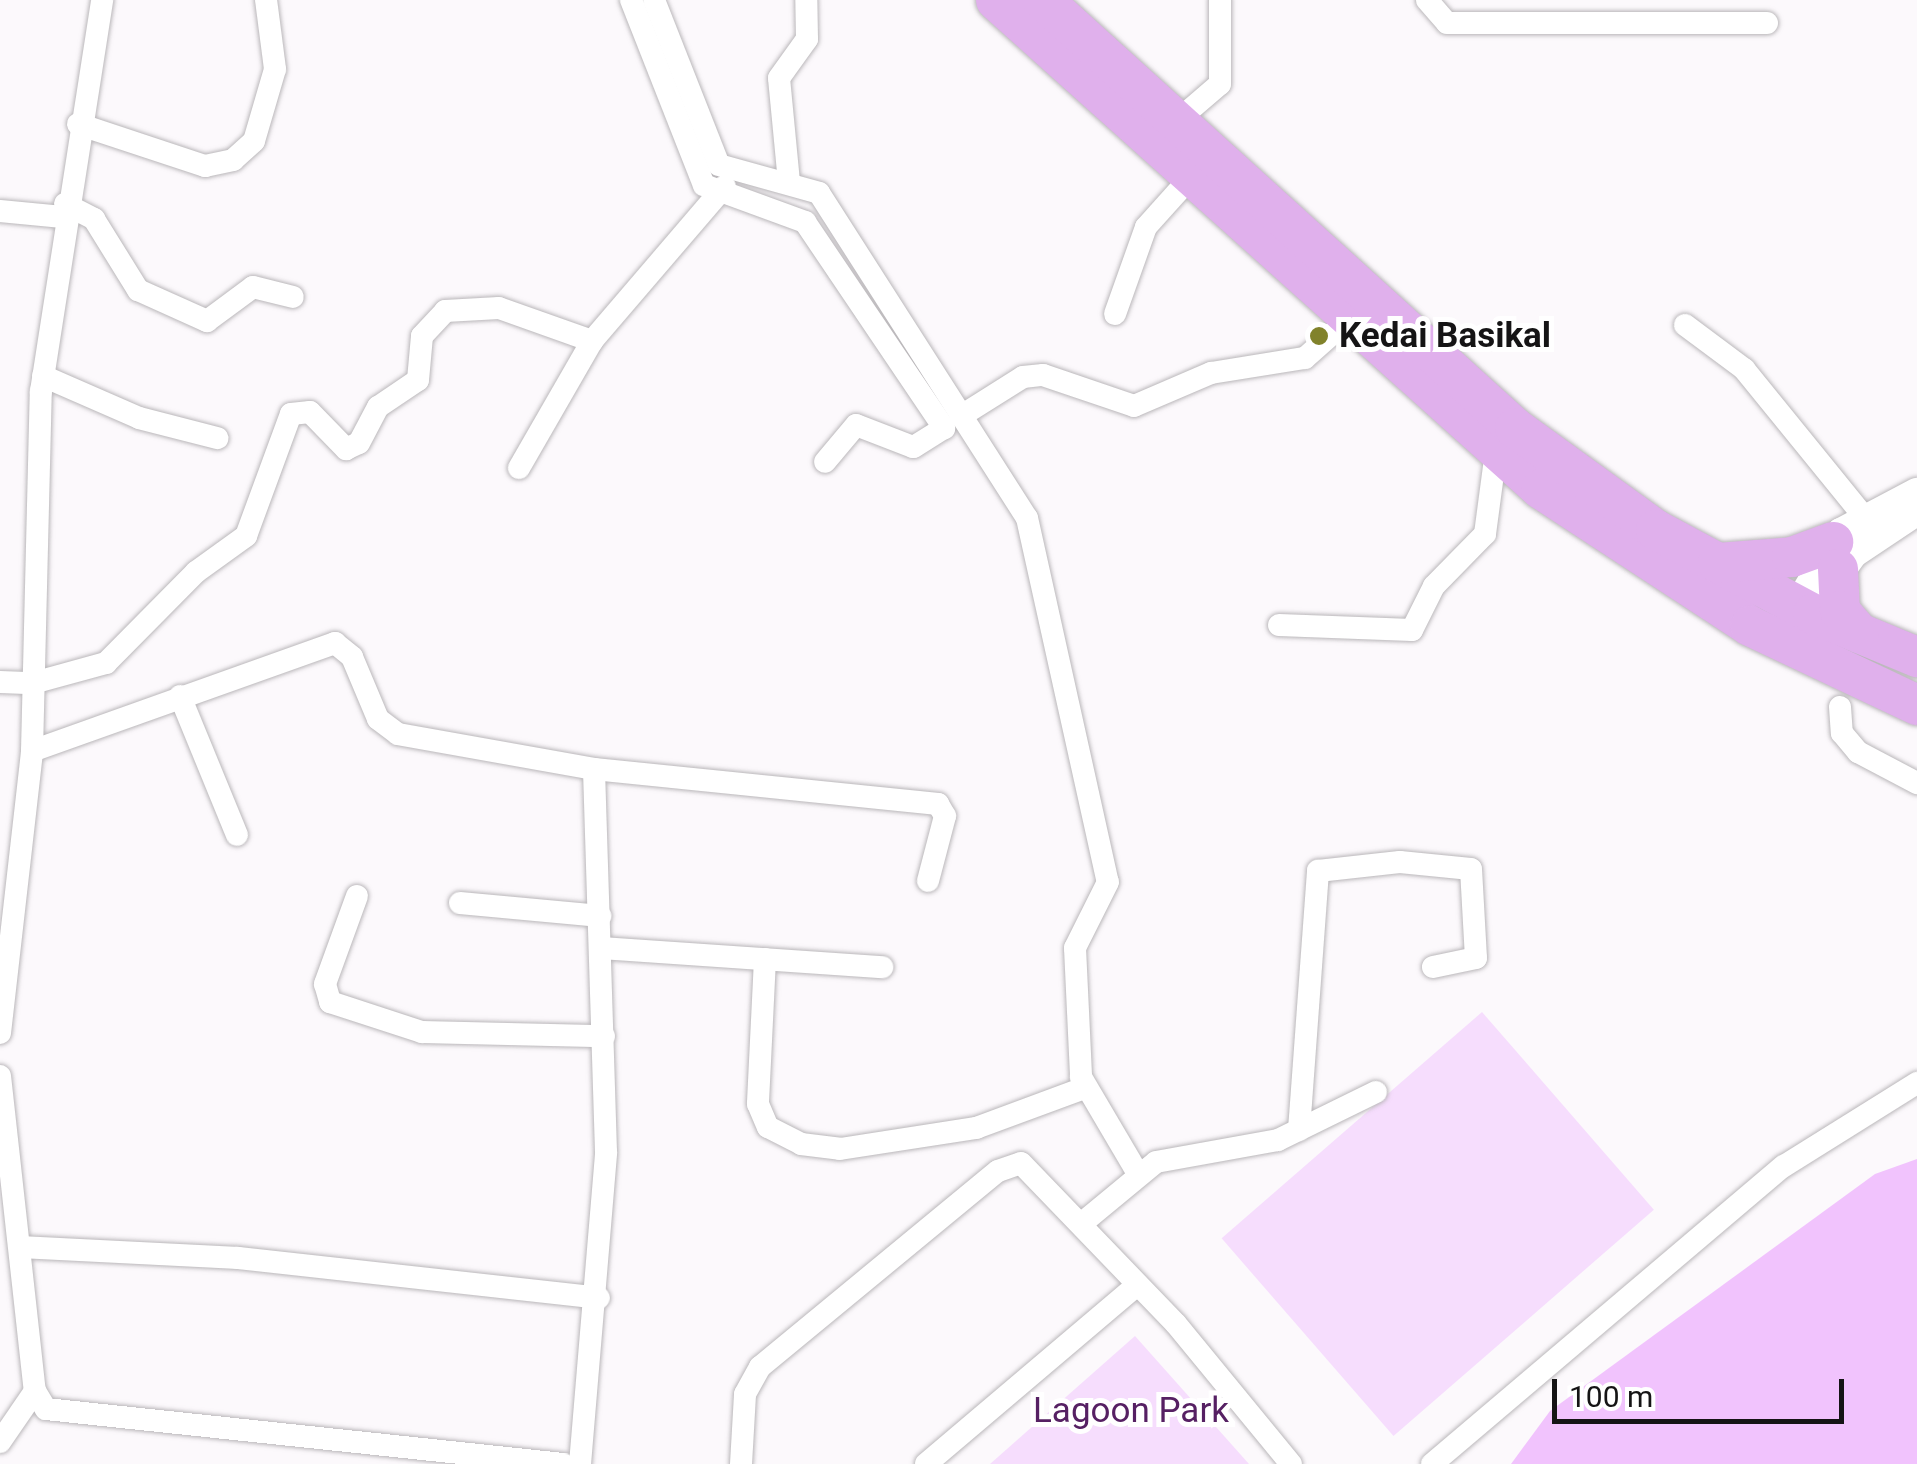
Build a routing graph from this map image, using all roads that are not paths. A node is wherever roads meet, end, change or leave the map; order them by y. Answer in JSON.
{"nodes":[{"id":1,"x":102,"y":0,"type":"edge"},
{"id":2,"x":266,"y":0,"type":"edge"},
{"id":3,"x":631,"y":0,"type":"edge"},
{"id":4,"x":654,"y":0,"type":"edge"},
{"id":5,"x":806,"y":0,"type":"edge"},
{"id":6,"x":996,"y":0,"type":"edge"},
{"id":7,"x":1043,"y":0,"type":"edge"},
{"id":8,"x":1220,"y":0,"type":"edge"},
{"id":9,"x":1427,"y":0,"type":"edge"},
{"id":10,"x":1767,"y":23,"type":"dead end"},
{"id":11,"x":1158,"y":115,"type":"junction"},
{"id":12,"x":78,"y":124,"type":"junction"},
{"id":13,"x":732,"y":170,"type":"junction"},
{"id":14,"x":1192,"y":176,"type":"junction"},
{"id":15,"x":789,"y":182,"type":"junction"},
{"id":16,"x":720,"y":195,"type":"junction"},
{"id":17,"x":0,"y":210,"type":"edge"},
{"id":18,"x":62,"y":221,"type":"junction"},
{"id":19,"x":293,"y":297,"type":"dead end"},
{"id":20,"x":1115,"y":314,"type":"dead end"},
{"id":21,"x":1349,"y":319,"type":"junction"},
{"id":22,"x":1684,"y":326,"type":"dead end"},
{"id":23,"x":592,"y":341,"type":"junction"},
{"id":24,"x":43,"y":376,"type":"junction"},
{"id":25,"x":961,"y":416,"type":"junction"},
{"id":26,"x":217,"y":438,"type":"dead end"},
{"id":27,"x":1496,"y":452,"type":"junction"},
{"id":28,"x":825,"y":462,"type":"dead end"},
{"id":29,"x":519,"y":468,"type":"dead end"},
{"id":30,"x":1917,"y":493,"type":"edge"},
{"id":31,"x":1917,"y":512,"type":"edge"},
{"id":32,"x":1853,"y":540,"type":"junction"},
{"id":33,"x":1718,"y":564,"type":"junction"},
{"id":34,"x":1804,"y":614,"type":"junction"},
{"id":35,"x":1279,"y":624,"type":"dead end"},
{"id":36,"x":1750,"y":626,"type":"junction"},
{"id":37,"x":1859,"y":634,"type":"junction"},
{"id":38,"x":1917,"y":658,"type":"edge"},
{"id":39,"x":1831,"y":667,"type":"junction"},
{"id":40,"x":0,"y":682,"type":"edge"},
{"id":41,"x":34,"y":683,"type":"junction"},
{"id":42,"x":180,"y":696,"type":"junction"},
{"id":43,"x":1917,"y":705,"type":"edge"},
{"id":44,"x":1840,"y":707,"type":"dead end"},
{"id":45,"x":32,"y":751,"type":"junction"},
{"id":46,"x":594,"y":769,"type":"junction"},
{"id":47,"x":1917,"y":783,"type":"edge"},
{"id":48,"x":237,"y":835,"type":"dead end"},
{"id":49,"x":928,"y":882,"type":"dead end"},
{"id":50,"x":357,"y":896,"type":"dead end"},
{"id":51,"x":460,"y":903,"type":"dead end"},
{"id":52,"x":600,"y":916,"type":"junction"},
{"id":53,"x":601,"y":948,"type":"junction"},
{"id":54,"x":765,"y":959,"type":"junction"},
{"id":55,"x":882,"y":967,"type":"dead end"},
{"id":56,"x":1433,"y":967,"type":"dead end"},
{"id":57,"x":0,"y":1033,"type":"edge"},
{"id":58,"x":604,"y":1036,"type":"junction"},
{"id":59,"x":0,"y":1076,"type":"edge"},
{"id":60,"x":1917,"y":1082,"type":"edge"},
{"id":61,"x":1084,"y":1088,"type":"junction"},
{"id":62,"x":1376,"y":1092,"type":"dead end"},
{"id":63,"x":1299,"y":1130,"type":"junction"},
{"id":64,"x":4,"y":1148,"type":"edge"},
{"id":65,"x":1137,"y":1172,"type":"junction"},
{"id":66,"x":1086,"y":1218,"type":"junction"},
{"id":67,"x":9,"y":1226,"type":"edge"},
{"id":68,"x":21,"y":1247,"type":"junction"},
{"id":69,"x":1137,"y":1284,"type":"junction"},
{"id":70,"x":599,"y":1298,"type":"junction"},
{"id":71,"x":35,"y":1391,"type":"junction"},
{"id":72,"x":0,"y":1442,"type":"edge"},
{"id":73,"x":418,"y":1457,"type":"edge"},
{"id":74,"x":563,"y":1464,"type":"edge"},
{"id":75,"x":580,"y":1464,"type":"edge"},
{"id":76,"x":741,"y":1464,"type":"edge"},
{"id":77,"x":926,"y":1464,"type":"edge"},
{"id":78,"x":1291,"y":1464,"type":"edge"},
{"id":79,"x":1432,"y":1464,"type":"edge"}],
"edges":[{"from":1,"to":12,"type":"street"},
{"from":2,"to":12,"type":"street"},
{"from":3,"to":16,"type":"street"},
{"from":4,"to":13,"type":"street"},
{"from":5,"to":15,"type":"street"},
{"from":6,"to":11,"type":"highway"},
{"from":7,"to":11,"type":"highway"},
{"from":8,"to":11,"type":"street"},
{"from":9,"to":10,"type":"street"},
{"from":11,"to":14,"type":"highway"},
{"from":11,"to":33,"type":"highway"},
{"from":12,"to":18,"type":"street"},
{"from":13,"to":15,"type":"street"},
{"from":13,"to":16,"type":"street"},
{"from":14,"to":20,"type":"street"},
{"from":14,"to":21,"type":"highway"},
{"from":15,"to":25,"type":"street"},
{"from":16,"to":23,"type":"street"},
{"from":16,"to":28,"type":"street"},
{"from":17,"to":18,"type":"street"},
{"from":18,"to":19,"type":"street"},
{"from":18,"to":24,"type":"street"},
{"from":21,"to":25,"type":"street"},
{"from":21,"to":27,"type":"highway"},
{"from":22,"to":32,"type":"street"},
{"from":23,"to":29,"type":"street"},
{"from":23,"to":41,"type":"street"},
{"from":24,"to":26,"type":"street"},
{"from":24,"to":41,"type":"street"},
{"from":25,"to":61,"type":"street"},
{"from":27,"to":35,"type":"street"},
{"from":27,"to":36,"type":"highway"},
{"from":30,"to":32,"type":"street"},
{"from":31,"to":32,"type":"street"},
{"from":32,"to":33,"type":"highway"},
{"from":32,"to":34,"type":"street"},
{"from":32,"to":37,"type":"highway"},
{"from":33,"to":34,"type":"highway"},
{"from":34,"to":36,"type":"highway"},
{"from":34,"to":37,"type":"highway"},
{"from":34,"to":39,"type":"highway"},
{"from":36,"to":39,"type":"highway"},
{"from":37,"to":38,"type":"highway"},
{"from":39,"to":43,"type":"highway"},
{"from":40,"to":41,"type":"street"},
{"from":41,"to":45,"type":"street"},
{"from":42,"to":45,"type":"street"},
{"from":42,"to":46,"type":"street"},
{"from":42,"to":48,"type":"street"},
{"from":44,"to":47,"type":"street"},
{"from":45,"to":57,"type":"street"},
{"from":46,"to":49,"type":"street"},
{"from":46,"to":52,"type":"street"},
{"from":50,"to":58,"type":"street"},
{"from":51,"to":52,"type":"street"},
{"from":52,"to":53,"type":"street"},
{"from":53,"to":54,"type":"street"},
{"from":53,"to":58,"type":"street"},
{"from":54,"to":55,"type":"street"},
{"from":54,"to":61,"type":"street"},
{"from":56,"to":63,"type":"street"},
{"from":58,"to":70,"type":"street"},
{"from":59,"to":64,"type":"street"},
{"from":60,"to":79,"type":"street"},
{"from":61,"to":65,"type":"street"},
{"from":62,"to":63,"type":"street"},
{"from":63,"to":65,"type":"street"},
{"from":64,"to":67,"type":"street"},
{"from":65,"to":66,"type":"street"},
{"from":66,"to":69,"type":"street"},
{"from":66,"to":76,"type":"street"},
{"from":67,"to":68,"type":"street"},
{"from":68,"to":70,"type":"street"},
{"from":68,"to":71,"type":"street"},
{"from":69,"to":77,"type":"street"},
{"from":69,"to":78,"type":"street"},
{"from":70,"to":75,"type":"street"},
{"from":71,"to":72,"type":"street"},
{"from":71,"to":73,"type":"street"},
{"from":73,"to":74,"type":"street"}]}
